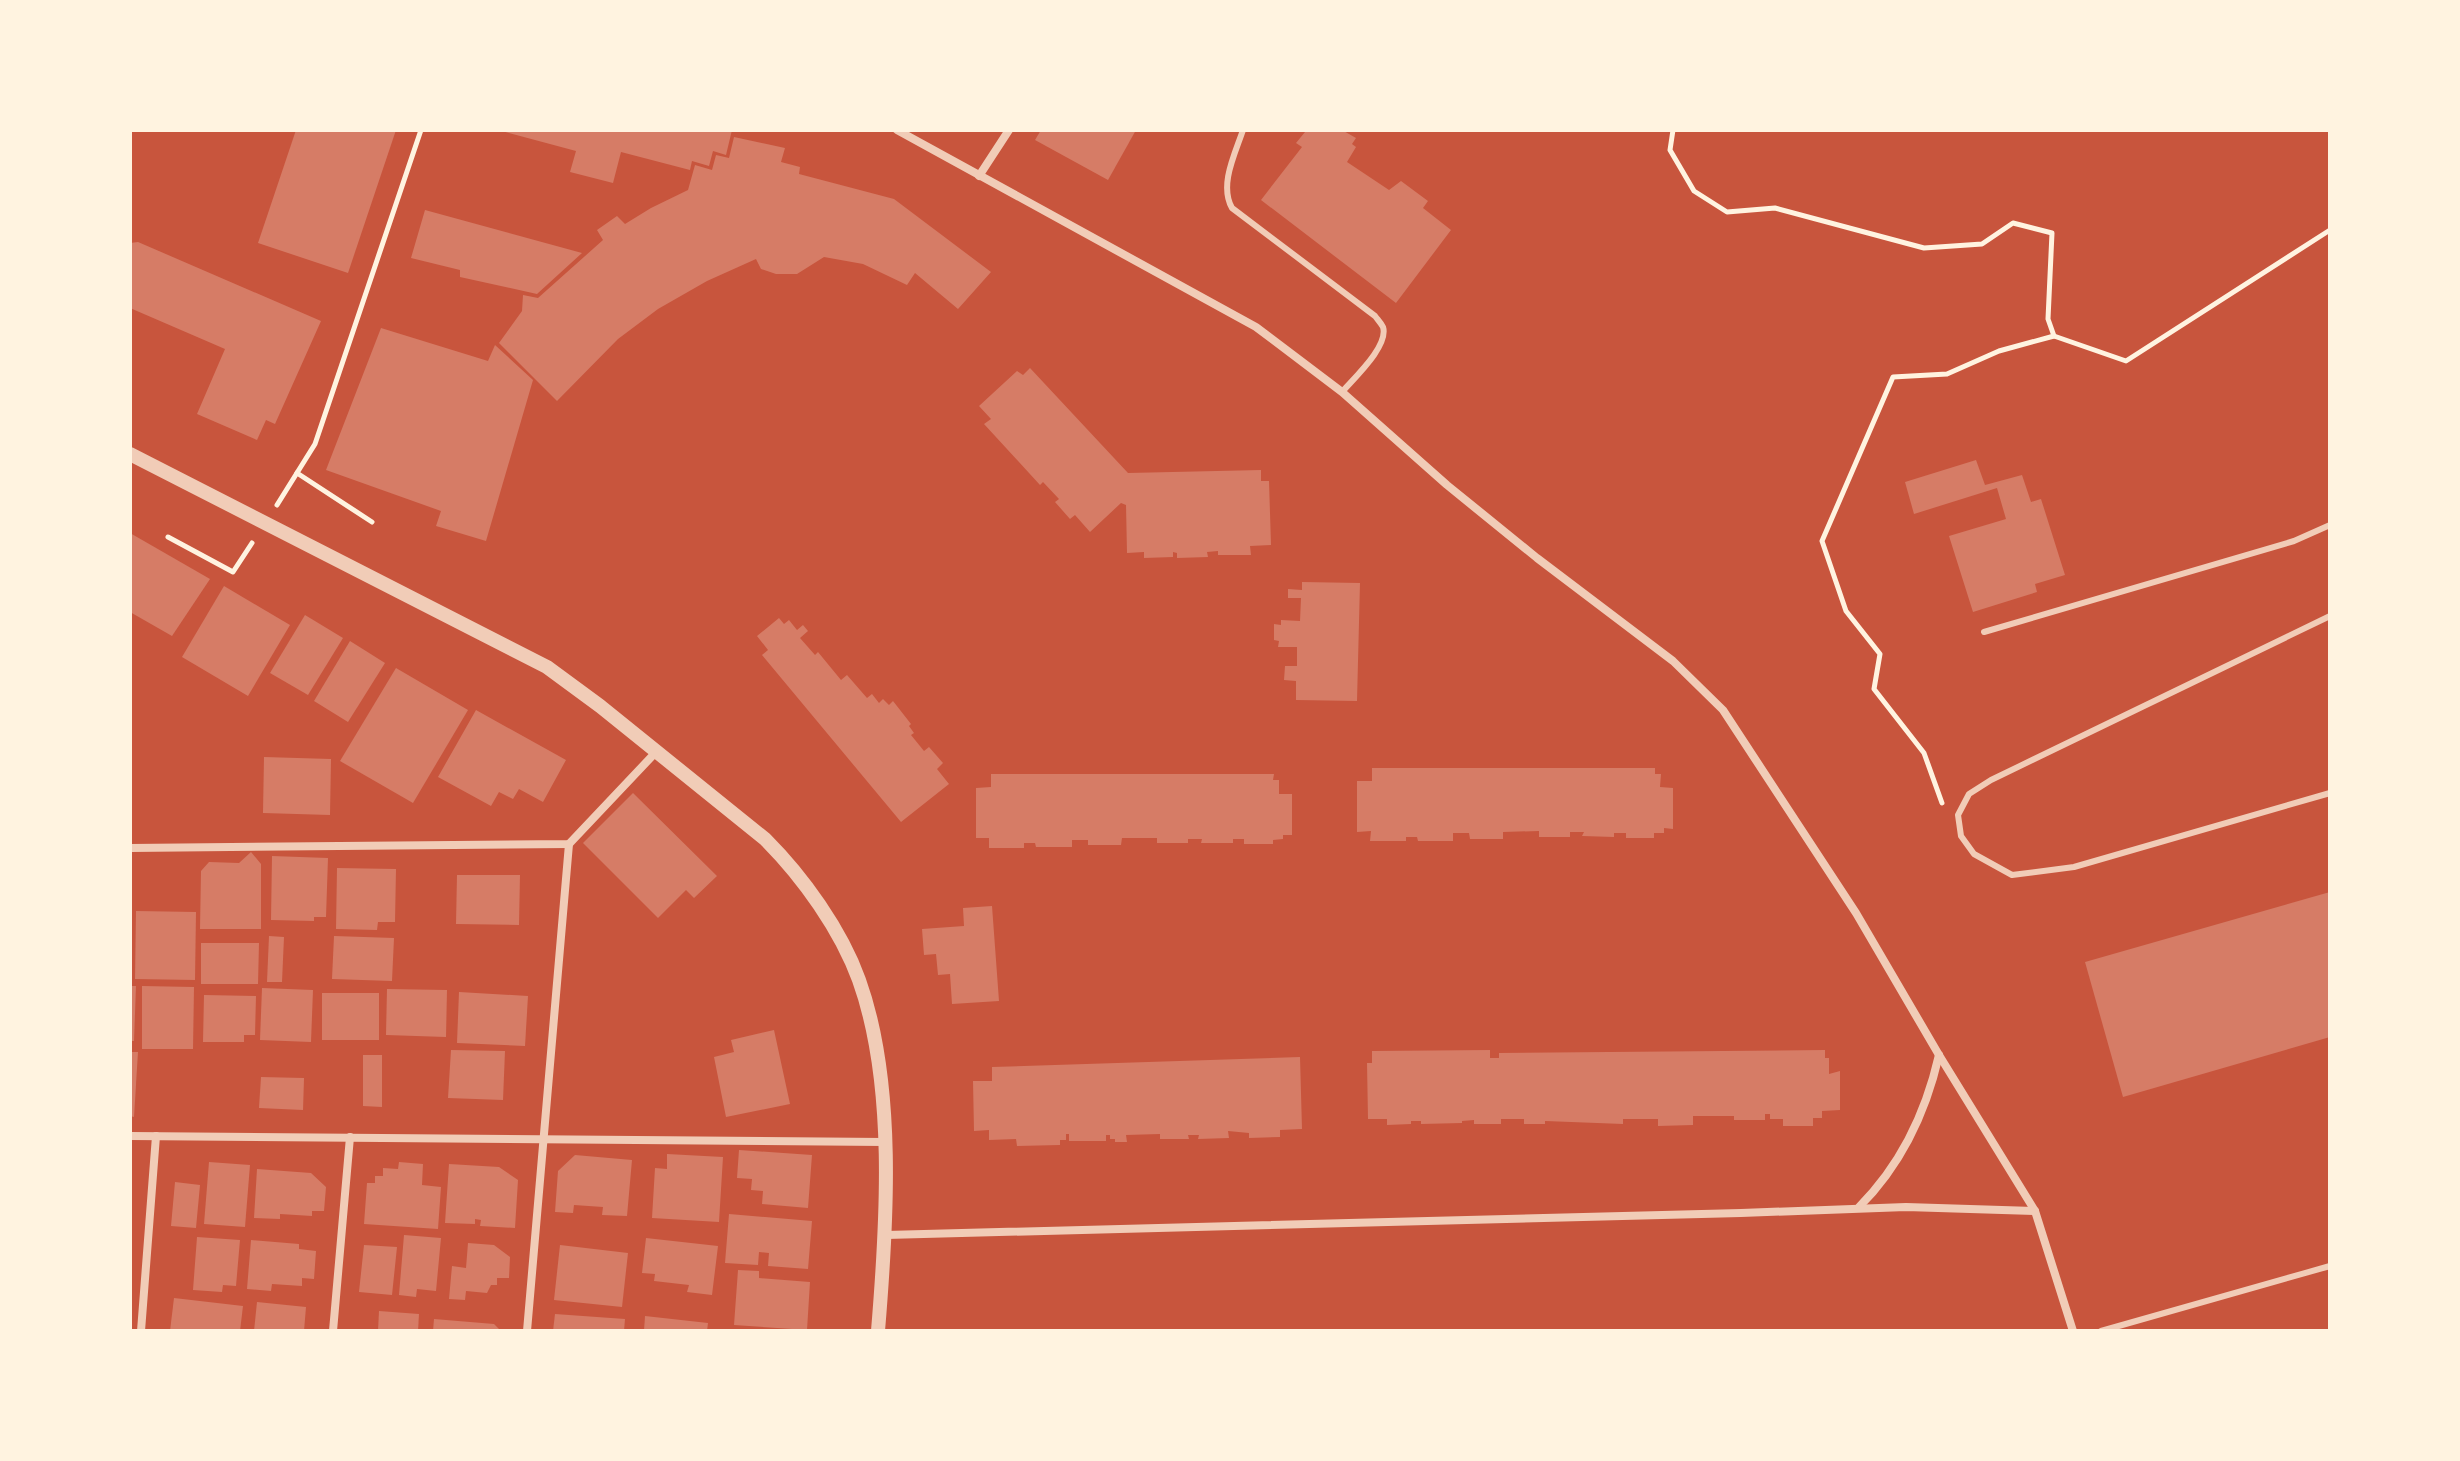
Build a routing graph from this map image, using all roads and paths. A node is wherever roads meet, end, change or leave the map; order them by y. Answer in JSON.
{"nodes":[{"id":1,"x":421,"y":130,"type":"edge"},
{"id":2,"x":897,"y":130,"type":"edge"},
{"id":3,"x":1009,"y":130,"type":"edge"},
{"id":4,"x":1243,"y":130,"type":"edge"},
{"id":5,"x":1673,"y":130,"type":"edge"},
{"id":6,"x":979,"y":176,"type":"junction"},
{"id":7,"x":2330,"y":230,"type":"edge"},
{"id":8,"x":2054,"y":336,"type":"junction"},
{"id":9,"x":1342,"y":392,"type":"junction"},
{"id":10,"x":130,"y":454,"type":"edge"},
{"id":11,"x":372,"y":522,"type":"dead end"},
{"id":12,"x":2330,"y":525,"type":"edge"},
{"id":13,"x":168,"y":537,"type":"dead end"},
{"id":14,"x":233,"y":572,"type":"dead end"},
{"id":15,"x":2330,"y":616,"type":"edge"},
{"id":16,"x":1984,"y":632,"type":"dead end"},
{"id":17,"x":656,"y":752,"type":"junction"},
{"id":18,"x":2330,"y":793,"type":"edge"},
{"id":19,"x":1958,"y":815,"type":"junction"},
{"id":20,"x":569,"y":844,"type":"junction"},
{"id":21,"x":130,"y":848,"type":"edge"},
{"id":22,"x":1939,"y":1055,"type":"junction"},
{"id":23,"x":130,"y":1136,"type":"edge"},
{"id":24,"x":156,"y":1136,"type":"junction"},
{"id":25,"x":350,"y":1137,"type":"junction"},
{"id":26,"x":544,"y":1139,"type":"junction"},
{"id":27,"x":885,"y":1142,"type":"junction"},
{"id":28,"x":1859,"y":1207,"type":"junction"},
{"id":29,"x":2035,"y":1211,"type":"junction"},
{"id":30,"x":886,"y":1235,"type":"junction"},
{"id":31,"x":2330,"y":1266,"type":"edge"},
{"id":32,"x":141,"y":1331,"type":"edge"},
{"id":33,"x":333,"y":1331,"type":"edge"},
{"id":34,"x":527,"y":1331,"type":"edge"},
{"id":35,"x":878,"y":1331,"type":"edge"},
{"id":36,"x":2073,"y":1331,"type":"edge"},
{"id":37,"x":2101,"y":1331,"type":"edge"}],
"edges":[{"from":1,"to":11,"type":"path"},
{"from":2,"to":6,"type":"street"},
{"from":3,"to":6,"type":"street"},
{"from":4,"to":9,"type":"lane"},
{"from":5,"to":8,"type":"path"},
{"from":6,"to":9,"type":"street"},
{"from":7,"to":8,"type":"path"},
{"from":8,"to":19,"type":"path"},
{"from":9,"to":22,"type":"street"},
{"from":10,"to":17,"type":"street"},
{"from":12,"to":16,"type":"lane"},
{"from":13,"to":14,"type":"path"},
{"from":15,"to":19,"type":"lane"},
{"from":17,"to":20,"type":"street"},
{"from":17,"to":27,"type":"street"},
{"from":18,"to":19,"type":"lane"},
{"from":20,"to":21,"type":"street"},
{"from":20,"to":26,"type":"street"},
{"from":22,"to":28,"type":"street"},
{"from":22,"to":29,"type":"street"},
{"from":23,"to":24,"type":"street"},
{"from":24,"to":25,"type":"street"},
{"from":24,"to":32,"type":"street"},
{"from":25,"to":26,"type":"street"},
{"from":25,"to":33,"type":"street"},
{"from":26,"to":27,"type":"street"},
{"from":26,"to":34,"type":"street"},
{"from":27,"to":30,"type":"street"},
{"from":28,"to":29,"type":"street"},
{"from":28,"to":30,"type":"street"},
{"from":29,"to":36,"type":"street"},
{"from":30,"to":35,"type":"street"},
{"from":31,"to":37,"type":"lane"}]}
